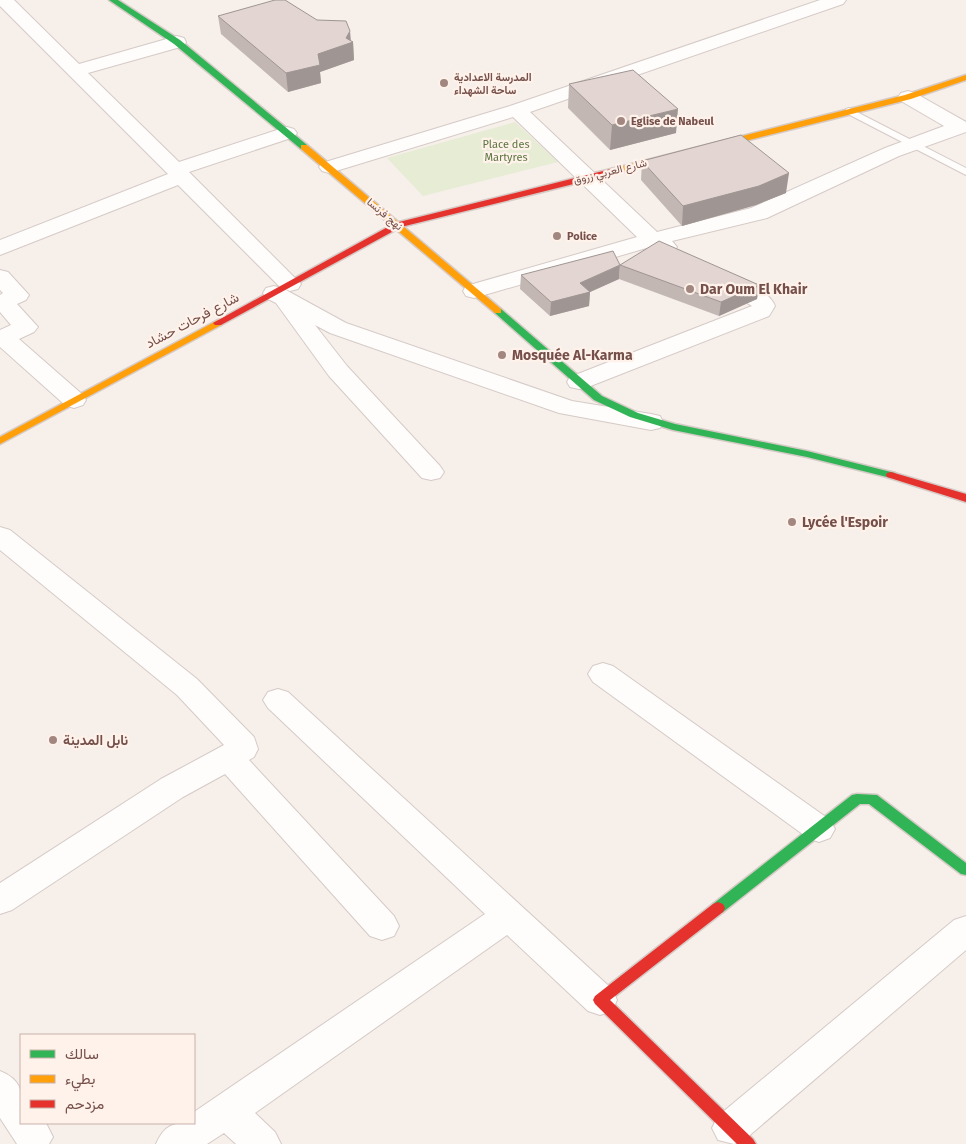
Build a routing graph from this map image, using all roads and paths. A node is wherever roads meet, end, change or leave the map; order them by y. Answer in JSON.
{"nodes":[{"id":1,"x":2,"y":0,"type":"edge"},
{"id":2,"x":113,"y":0,"type":"edge"},
{"id":3,"x":831,"y":1,"type":"edge"},
{"id":4,"x":177,"y":42,"type":"junction"},
{"id":5,"x":75,"y":71,"type":"junction"},
{"id":6,"x":966,"y":76,"type":"edge"},
{"id":7,"x":908,"y":97,"type":"junction"},
{"id":8,"x":517,"y":110,"type":"junction"},
{"id":9,"x":849,"y":111,"type":"junction"},
{"id":10,"x":963,"y":129,"type":"edge"},
{"id":11,"x":286,"y":132,"type":"junction"},
{"id":12,"x":914,"y":144,"type":"junction"},
{"id":13,"x":329,"y":167,"type":"junction"},
{"id":14,"x":966,"y":172,"type":"edge"},
{"id":15,"x":178,"y":173,"type":"junction"},
{"id":16,"x":587,"y":177,"type":"junction"},
{"id":17,"x":398,"y":225,"type":"junction"},
{"id":18,"x":652,"y":240,"type":"junction"},
{"id":19,"x":0,"y":248,"type":"edge"},
{"id":20,"x":0,"y":277,"type":"edge"},
{"id":21,"x":282,"y":291,"type":"junction"},
{"id":22,"x":474,"y":291,"type":"junction"},
{"id":23,"x":579,"y":382,"type":"junction"},
{"id":24,"x":74,"y":400,"type":"junction"},
{"id":25,"x":658,"y":423,"type":"junction"},
{"id":26,"x":0,"y":441,"type":"edge"},
{"id":27,"x":431,"y":472,"type":"dead end"},
{"id":28,"x":966,"y":498,"type":"edge"},
{"id":29,"x":0,"y":536,"type":"edge"},
{"id":30,"x":603,"y":674,"type":"dead end"},
{"id":31,"x":278,"y":700,"type":"dead end"},
{"id":32,"x":229,"y":758,"type":"junction"},
{"id":33,"x":819,"y":829,"type":"junction"},
{"id":34,"x":966,"y":870,"type":"edge"},
{"id":35,"x":0,"y":900,"type":"edge"},
{"id":36,"x":509,"y":915,"type":"junction"},
{"id":37,"x":382,"y":926,"type":"dead end"},
{"id":38,"x":966,"y":930,"type":"edge"},
{"id":39,"x":600,"y":1000,"type":"junction"},
{"id":40,"x":0,"y":1088,"type":"edge"},
{"id":41,"x":228,"y":1110,"type":"junction"},
{"id":42,"x":20,"y":1116,"type":"edge"},
{"id":43,"x":739,"y":1136,"type":"edge"},
{"id":44,"x":175,"y":1144,"type":"edge"},
{"id":45,"x":262,"y":1144,"type":"edge"}],
"edges":[{"from":1,"to":5,"type":"street"},
{"from":2,"to":4,"type":"street","name":"نهج فرنسا"},
{"from":3,"to":8,"type":"street"},
{"from":4,"to":5,"type":"street"},
{"from":4,"to":11,"type":"street","name":"نهج فرنسا"},
{"from":5,"to":15,"type":"street"},
{"from":6,"to":7,"type":"street","name":"شارع العربي زروق"},
{"from":7,"to":9,"type":"street","name":"شارع العربي زروق"},
{"from":7,"to":10,"type":"street"},
{"from":8,"to":13,"type":"street"},
{"from":8,"to":16,"type":"street"},
{"from":9,"to":12,"type":"lane"},
{"from":9,"to":16,"type":"street","name":"شارع العربي زروق"},
{"from":10,"to":12,"type":"street"},
{"from":11,"to":13,"type":"street","name":"نهج فرنسا"},
{"from":11,"to":15,"type":"street"},
{"from":12,"to":14,"type":"lane"},
{"from":12,"to":18,"type":"street"},
{"from":13,"to":17,"type":"street","name":"نهج فرنسا"},
{"from":15,"to":19,"type":"street"},
{"from":15,"to":21,"type":"street"},
{"from":16,"to":17,"type":"street","name":"شارع العربي زروق"},
{"from":16,"to":18,"type":"street"},
{"from":17,"to":21,"type":"street","name":"شارع فرحات حشاد"},
{"from":17,"to":22,"type":"street","name":"نهج فرنسا"},
{"from":18,"to":22,"type":"street"},
{"from":18,"to":23,"type":"street"},
{"from":20,"to":24,"type":"street"},
{"from":21,"to":24,"type":"street","name":"شارع فرحات حشاد"},
{"from":21,"to":25,"type":"street"},
{"from":21,"to":27,"type":"street"},
{"from":22,"to":23,"type":"street","name":"نهج فرنسا"},
{"from":23,"to":25,"type":"street","name":"نهج فرنسا"},
{"from":24,"to":26,"type":"street","name":"شارع فرحات حشاد"},
{"from":25,"to":28,"type":"street","name":"نهج فرنسا"},
{"from":29,"to":32,"type":"street"},
{"from":30,"to":33,"type":"street"},
{"from":31,"to":36,"type":"street"},
{"from":32,"to":35,"type":"street"},
{"from":32,"to":37,"type":"street"},
{"from":33,"to":34,"type":"street"},
{"from":33,"to":39,"type":"street"},
{"from":36,"to":39,"type":"street"},
{"from":36,"to":41,"type":"street"},
{"from":38,"to":43,"type":"street"},
{"from":39,"to":43,"type":"street"},
{"from":40,"to":42,"type":"street"},
{"from":41,"to":44,"type":"street"},
{"from":41,"to":45,"type":"street"}]}
